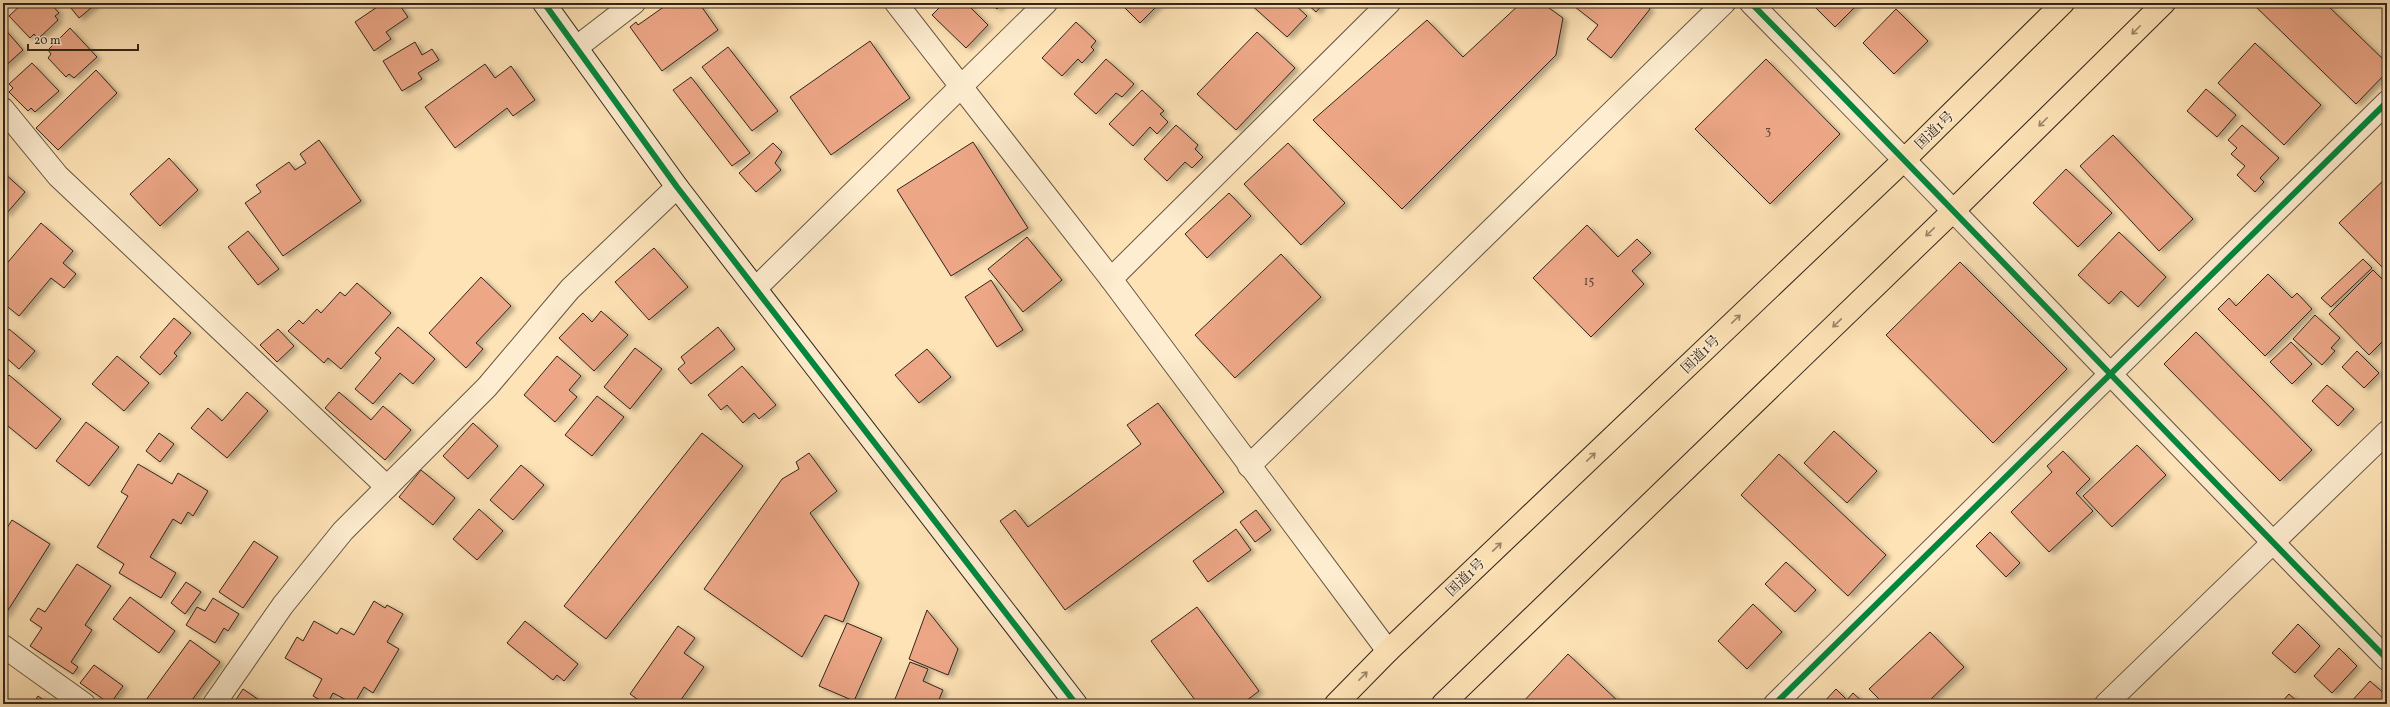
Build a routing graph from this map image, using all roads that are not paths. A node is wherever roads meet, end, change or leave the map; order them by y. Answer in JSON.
{"nodes":[{"id":1,"x":544,"y":3,"type":"edge"},
{"id":2,"x":634,"y":3,"type":"edge"},
{"id":3,"x":896,"y":3,"type":"edge"},
{"id":4,"x":1046,"y":3,"type":"edge"},
{"id":5,"x":1389,"y":3,"type":"edge"},
{"id":6,"x":1724,"y":3,"type":"edge"},
{"id":7,"x":1751,"y":3,"type":"edge"},
{"id":8,"x":2063,"y":3,"type":"edge"},
{"id":9,"x":2164,"y":3,"type":"edge"},
{"id":10,"x":577,"y":47,"type":"junction"},
{"id":11,"x":962,"y":86,"type":"junction"},
{"id":12,"x":2387,"y":102,"type":"edge"},
{"id":13,"x":3,"y":109,"type":"edge"},
{"id":14,"x":1905,"y":158,"type":"junction"},
{"id":15,"x":677,"y":187,"type":"junction"},
{"id":16,"x":1954,"y":210,"type":"junction"},
{"id":17,"x":1111,"y":279,"type":"junction"},
{"id":18,"x":756,"y":288,"type":"junction"},
{"id":19,"x":2112,"y":375,"type":"junction"},
{"id":20,"x":2387,"y":432,"type":"edge"},
{"id":21,"x":1249,"y":466,"type":"junction"},
{"id":22,"x":387,"y":487,"type":"junction"},
{"id":23,"x":2273,"y":543,"type":"junction"},
{"id":24,"x":3,"y":646,"type":"edge"},
{"id":25,"x":1388,"y":651,"type":"junction"},
{"id":26,"x":2387,"y":660,"type":"edge"},
{"id":27,"x":84,"y":704,"type":"edge"},
{"id":28,"x":214,"y":704,"type":"edge"},
{"id":29,"x":1076,"y":704,"type":"edge"},
{"id":30,"x":1336,"y":704,"type":"edge"},
{"id":31,"x":1443,"y":704,"type":"edge"},
{"id":32,"x":1775,"y":704,"type":"edge"},
{"id":33,"x":2106,"y":704,"type":"edge"}],
"edges":[{"from":1,"to":10,"type":"street"},
{"from":2,"to":10,"type":"street"},
{"from":3,"to":11,"type":"street"},
{"from":4,"to":11,"type":"street"},
{"from":5,"to":17,"type":"street"},
{"from":6,"to":21,"type":"street"},
{"from":7,"to":14,"type":"street"},
{"from":8,"to":14,"type":"highway","name":"国道1号"},
{"from":9,"to":16,"type":"highway","one_way":true},
{"from":10,"to":15,"type":"street"},
{"from":11,"to":17,"type":"street"},
{"from":11,"to":18,"type":"street"},
{"from":12,"to":19,"type":"street"},
{"from":13,"to":22,"type":"street"},
{"from":14,"to":16,"type":"street"},
{"from":25,"to":14,"type":"highway","name":"国道1号","one_way":true},
{"from":15,"to":18,"type":"street"},
{"from":15,"to":22,"type":"street"},
{"from":16,"to":19,"type":"street"},
{"from":16,"to":31,"type":"highway","one_way":true},
{"from":17,"to":21,"type":"street"},
{"from":18,"to":29,"type":"street"},
{"from":19,"to":23,"type":"street"},
{"from":19,"to":32,"type":"street"},
{"from":20,"to":23,"type":"street"},
{"from":21,"to":25,"type":"street"},
{"from":22,"to":28,"type":"street"},
{"from":23,"to":26,"type":"street"},
{"from":23,"to":33,"type":"street"},
{"from":24,"to":27,"type":"street"},
{"from":30,"to":25,"type":"highway","name":"国道1号","one_way":true}]}
